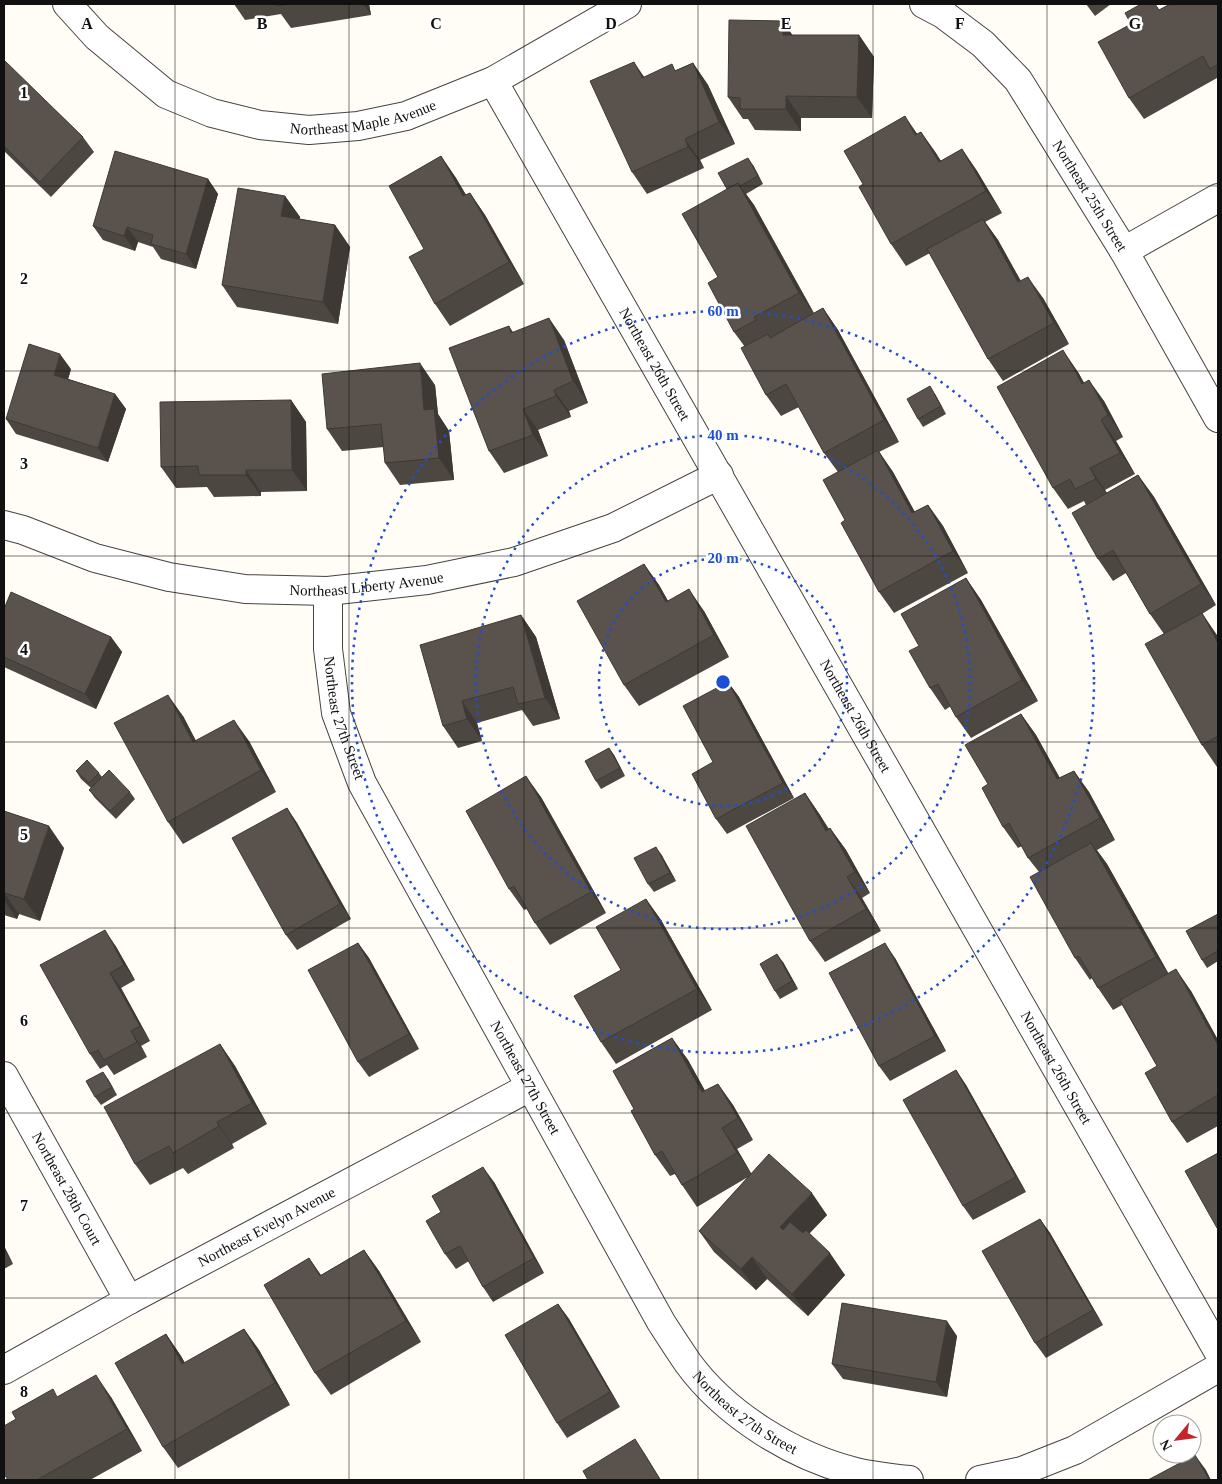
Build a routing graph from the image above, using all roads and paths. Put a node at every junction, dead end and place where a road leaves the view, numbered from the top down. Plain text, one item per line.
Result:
1 (67, 4) edge
2 (627, 4) edge
3 (924, 4) edge
4 (493, 81) junction
5 (1218, 198) edge
6 (1124, 251) junction
7 (1218, 418) edge
8 (720, 475) junction
9 (4, 525) edge
10 (328, 591) junction
11 (4, 1076) edge
12 (530, 1087) junction
13 (129, 1300) junction
14 (1218, 1351) edge
15 (1218, 1368) edge
16 (4, 1370) edge
17 (855, 1476) edge
18 (909, 1480) edge
19 (980, 1480) edge

1 - 4 street, Northeast Maple Avenue
2 - 4 street, Northeast Maple Avenue
3 - 6 street, Northeast 25th Street
4 - 8 street, Northeast 26th Street
5 - 6 street
6 - 7 street, Northeast 25th Street
8 - 10 street, Northeast Liberty Avenue
8 - 14 street, Northeast 26th Street
9 - 10 street, Northeast Liberty Avenue
10 - 12 street, Northeast 27th Street
11 - 13 street, Northeast 28th Court
12 - 13 street, Northeast Evelyn Avenue
12 - 17 street, Northeast 27th Street
13 - 16 street, Northeast Evelyn Avenue
15 - 19 street
17 - 18 street, Northeast 27th Street

